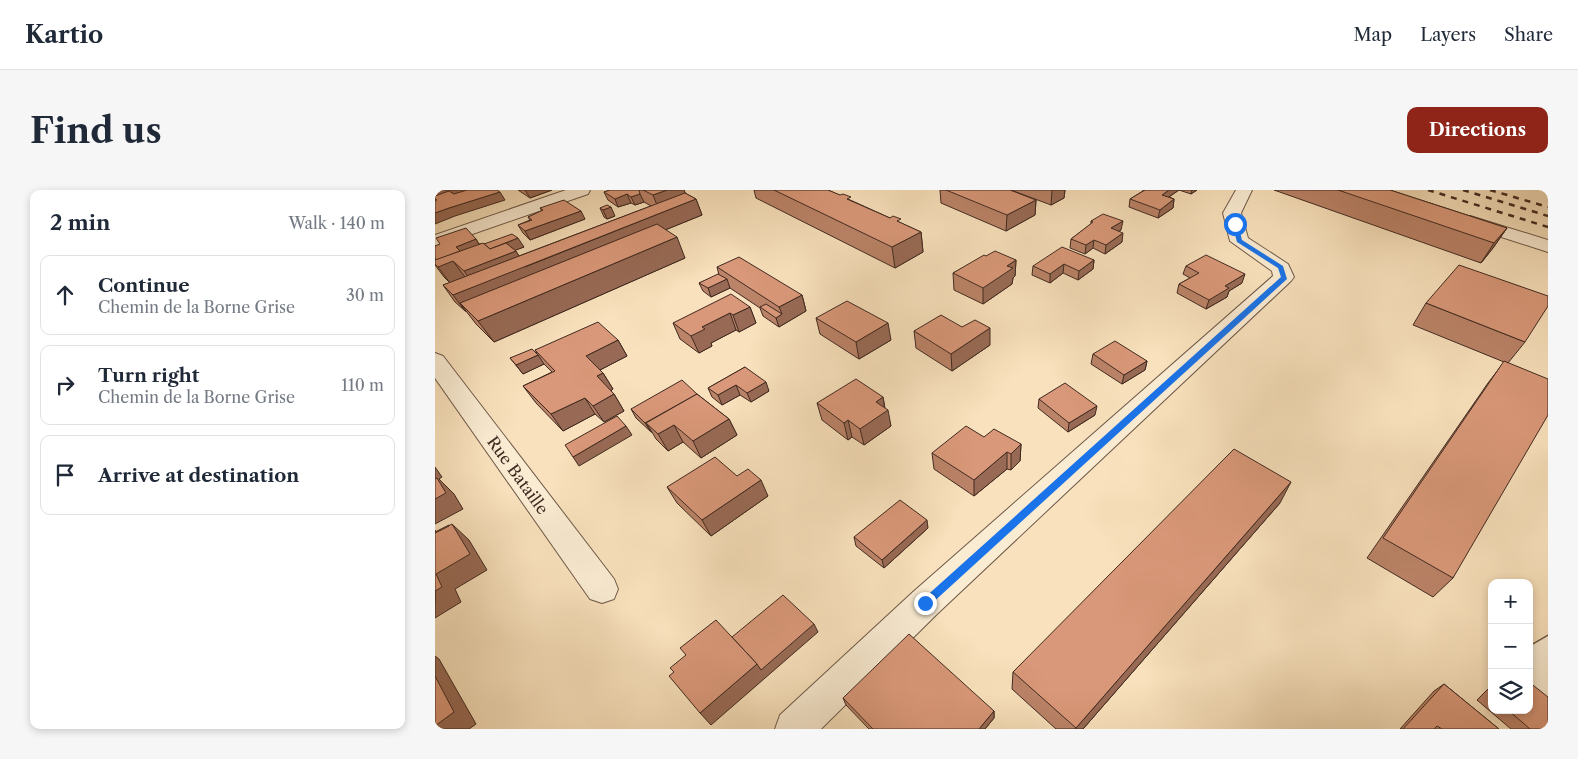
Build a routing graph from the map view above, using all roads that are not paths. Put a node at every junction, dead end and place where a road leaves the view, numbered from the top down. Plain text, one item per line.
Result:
1 (581, 190) edge
2 (1244, 190) edge
3 (1455, 216) edge
4 (435, 241) edge
5 (1548, 246) edge
6 (435, 360) edge
7 (602, 589) dead end
8 (1548, 650) edge
9 (1533, 663) edge
10 (1533, 674) edge
11 (1548, 687) edge
12 (794, 729) edge

1 - 4 street
2 - 12 street
3 - 5 street
6 - 7 street, Rue Bataille
8 - 9 lane
10 - 11 lane

